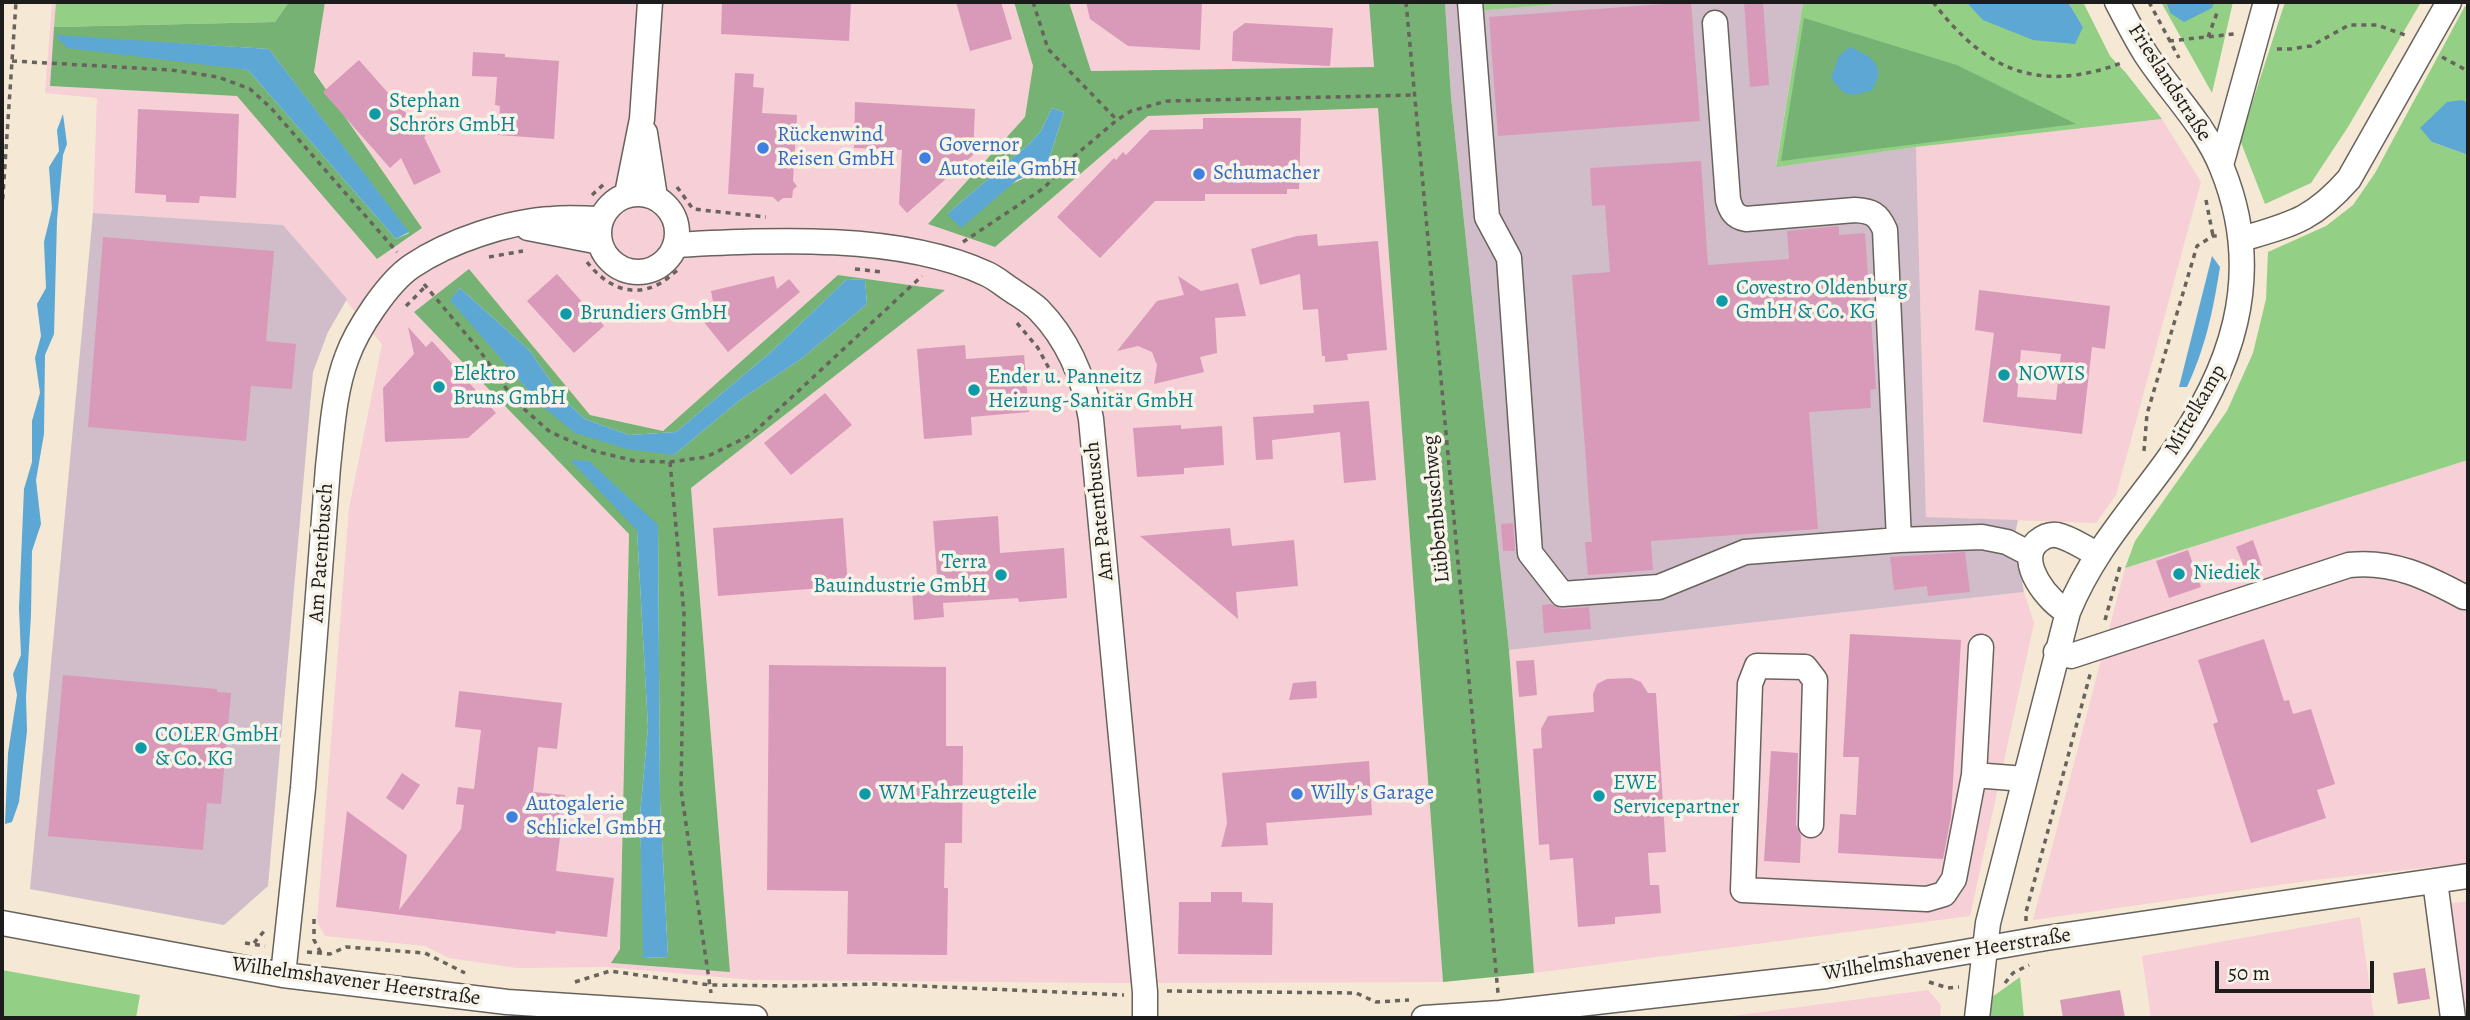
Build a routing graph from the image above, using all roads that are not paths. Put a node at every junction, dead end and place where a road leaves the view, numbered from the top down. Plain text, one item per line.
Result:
1 (650, 2) edge
2 (1470, 2) edge
3 (2117, 2) edge
4 (2266, 2) edge
5 (2449, 2) edge
6 (1715, 23) dead end
7 (642, 119) junction
8 (2221, 165) junction
9 (618, 186) junction
10 (664, 190) junction
11 (592, 230) junction
12 (2242, 239) junction
13 (681, 244) junction
14 (1899, 540) junction
15 (2030, 554) junction
16 (2097, 554) junction
17 (2464, 597) dead end
18 (2068, 612) junction
19 (1981, 648) dead end
20 (2056, 652) junction
21 (1974, 775) junction
22 (2025, 779) junction
23 (1811, 825) dead end
24 (2468, 876) edge
25 (2435, 881) junction
26 (2, 923) edge
27 (1985, 947) junction
28 (283, 975) junction
29 (1420, 1009) edge
30 (755, 1018) edge
31 (1145, 1018) edge
32 (1977, 1018) edge
33 (2453, 1018) edge

1 - 7 street
2 - 14 street
3 - 8 street, Frieslandstraße
4 - 8 street
5 - 12 street
6 - 14 street
7 - 9 street
7 - 10 street
8 - 12 street, Mittelkamp
9 - 10 street
9 - 11 street
10 - 13 street
11 - 13 street
11 - 28 street, Am Patentbusch
12 - 16 street, Mittelkamp
13 - 31 street, Am Patentbusch
14 - 15 street
15 - 16 street
15 - 18 street
16 - 18 street, Mittelkamp
17 - 20 street
18 - 20 street, Mittelkamp
19 - 21 street
20 - 22 street, Mittelkamp
21 - 22 street
21 - 23 street
22 - 27 street, Mittelkamp
24 - 25 street, Wilhelmshavener Heerstraße
25 - 27 street, Wilhelmshavener Heerstraße
25 - 33 street
26 - 28 street, Wilhelmshavener Heerstraße
27 - 29 street, Wilhelmshavener Heerstraße
27 - 32 street, Mittelkamp
28 - 30 street, Wilhelmshavener Heerstraße

